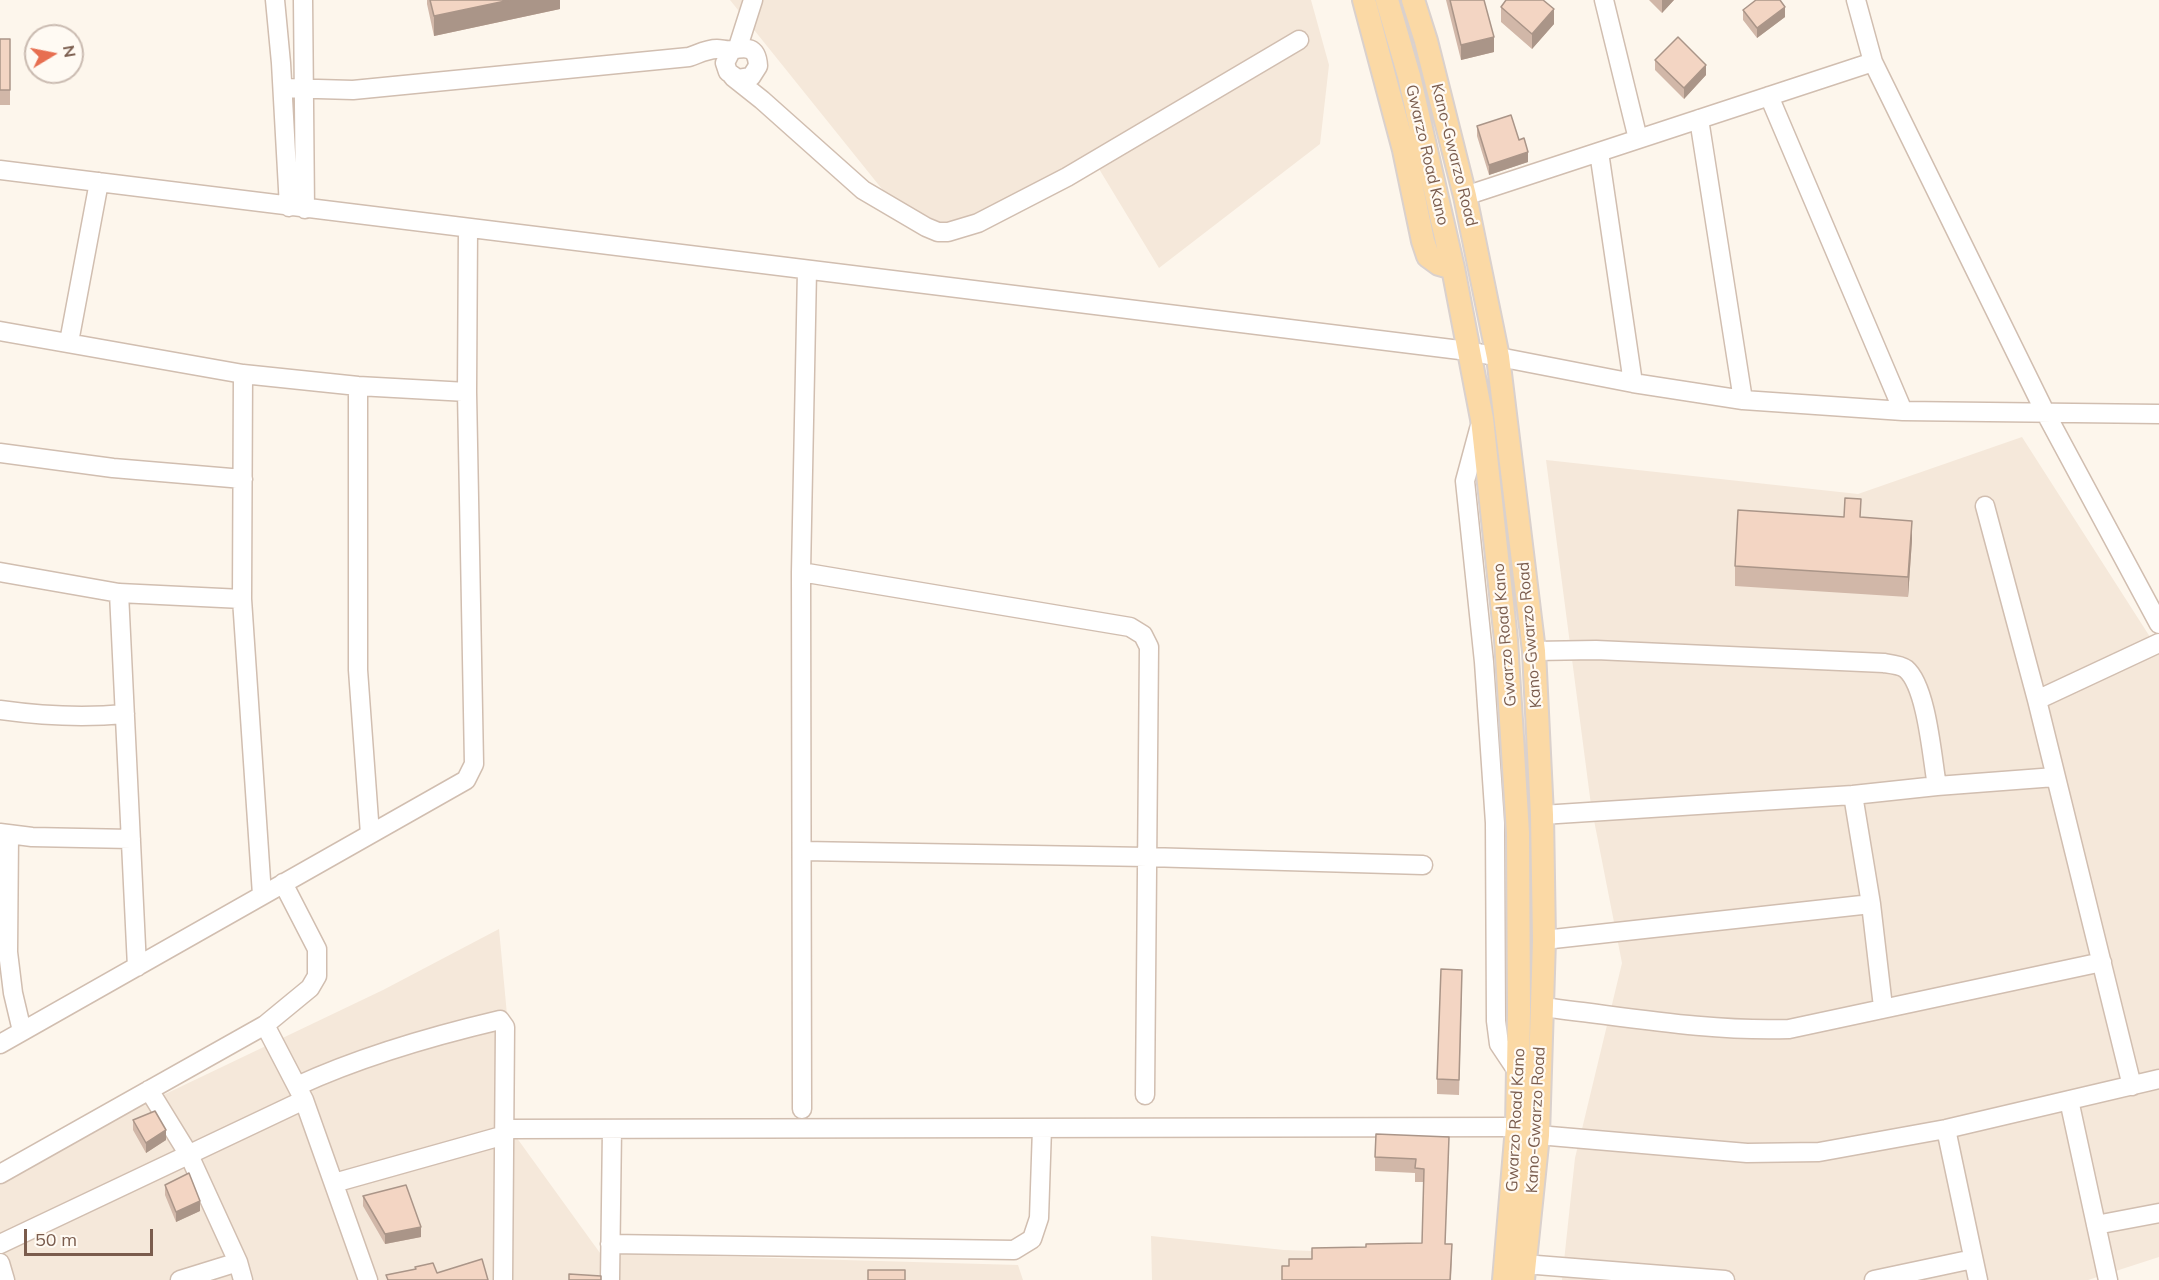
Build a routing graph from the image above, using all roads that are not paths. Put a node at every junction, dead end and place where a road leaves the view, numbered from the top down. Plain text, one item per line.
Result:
1 (275, 0) edge
2 (303, 0) edge
3 (1364, 0) edge
4 (1387, 0) edge
5 (1413, 0) edge
6 (1604, 0) edge
7 (1856, 0) edge
8 (753, 4) edge
9 (1299, 40) dead end
10 (734, 49) junction
11 (689, 57) junction
12 (757, 61) junction
13 (1874, 62) junction
14 (730, 73) junction
15 (283, 88) junction
16 (304, 90) junction
17 (1769, 96) junction
18 (762, 100) junction
19 (1699, 119) junction
20 (1638, 139) junction
21 (1599, 152) junction
22 (0, 170) edge
23 (99, 182) junction
24 (1466, 196) junction
25 (297, 208) junction
26 (468, 228) junction
27 (1453, 268) junction
28 (807, 270) junction
29 (0, 331) edge
30 (69, 342) junction
31 (1468, 351) junction
32 (1498, 357) junction
33 (243, 374) junction
34 (1634, 383) junction
35 (358, 386) junction
36 (467, 392) junction
37 (1743, 400) junction
38 (1903, 411) junction
39 (2045, 412) junction
40 (2159, 414) edge
41 (0, 453) edge
42 (243, 479) junction
43 (1985, 506) dead end
44 (0, 572) edge
45 (801, 572) junction
46 (119, 593) junction
47 (242, 598) junction
48 (2159, 624) edge
49 (2159, 643) edge
50 (1534, 651) junction
51 (2037, 700) junction
52 (0, 710) edge
53 (125, 714) junction
54 (2055, 777) junction
55 (1937, 786) junction
56 (1853, 795) junction
57 (1542, 815) junction
58 (4, 834) edge
59 (370, 834) junction
60 (131, 839) junction
61 (803, 851) junction
62 (1147, 857) junction
63 (1423, 865) dead end
64 (283, 883) junction
65 (262, 895) junction
66 (1871, 904) junction
67 (1544, 940) junction
68 (4, 952) edge
69 (2102, 962) junction
70 (137, 967) junction
71 (1541, 1007) junction
72 (1883, 1007) junction
73 (265, 1025) junction
74 (22, 1031) junction
75 (0, 1044) edge
76 (2159, 1079) edge
77 (2132, 1086) junction
78 (149, 1090) junction
79 (300, 1093) junction
80 (1145, 1095) dead end
81 (2069, 1100) junction
82 (802, 1109) dead end
83 (1517, 1127) junction
84 (1042, 1128) junction
85 (612, 1129) junction
86 (1946, 1129) junction
87 (505, 1132) junction
88 (1538, 1135) junction
89 (189, 1155) junction
90 (0, 1174) edge
91 (334, 1183) junction
92 (2159, 1213) edge
93 (2096, 1225) junction
94 (0, 1244) edge
95 (610, 1244) junction
96 (1973, 1259) junction
97 (0, 1263) edge
98 (240, 1271) edge
99 (1524, 1272) edge
100 (1717, 1279) edge
101 (5, 1280) edge
102 (180, 1280) edge
103 (368, 1280) edge
104 (504, 1280) edge
105 (610, 1280) edge
106 (1504, 1280) edge
107 (1874, 1280) edge
108 (1978, 1280) edge
109 (2108, 1280) edge

1 - 15 street
2 - 16 street
3 - 27 main road
4 - 27 main road, Gwarzo Road Kano
5 - 24 main road, Kano-Gwarzo Road
6 - 20 street
7 - 13 street
8 - 10 street
8 - 12 street
9 - 18 street
10 - 11 street
10 - 12 street
10 - 14 street
11 - 14 street
11 - 16 street
12 - 14 street
12 - 18 street
13 - 17 street
13 - 39 street
14 - 18 street
15 - 16 street
15 - 25 street
16 - 25 street
17 - 19 street
17 - 38 street
19 - 20 street
19 - 37 street
20 - 21 street
21 - 24 street
21 - 34 street
22 - 23 street
23 - 25 street
23 - 30 street
24 - 32 main road, Kano-Gwarzo Road
25 - 26 street
26 - 28 street
26 - 36 street
27 - 31 main road, Gwarzo Road Kano
28 - 31 street
28 - 45 street
29 - 30 street
30 - 33 street
31 - 32 street
31 - 83 main road, Gwarzo Road Kano
32 - 34 street
32 - 50 main road, Kano-Gwarzo Road
33 - 35 street
33 - 42 street
34 - 37 street
35 - 36 street
35 - 59 street
36 - 59 street
37 - 38 street
38 - 39 street
39 - 40 street
39 - 48 street
41 - 42 street
42 - 47 street
43 - 51 street
44 - 46 street
45 - 61 street
45 - 62 street
46 - 47 street
46 - 53 street
47 - 65 street
49 - 51 street
50 - 55 street
50 - 57 main road, Kano-Gwarzo Road
51 - 54 street
52 - 53 street
53 - 60 street
54 - 55 street
54 - 69 street
55 - 56 street
56 - 57 street
56 - 66 street
57 - 67 main road, Kano-Gwarzo Road
58 - 60 street
58 - 68 street
59 - 64 street
60 - 70 street
61 - 62 street
61 - 82 street
62 - 63 street
62 - 80 street
64 - 65 street
64 - 73 street
65 - 70 street
66 - 67 street
66 - 72 street
67 - 71 main road, Kano-Gwarzo Road
68 - 74 street
69 - 72 street
69 - 77 street
70 - 74 street
71 - 72 street
71 - 88 main road, Kano-Gwarzo Road
73 - 78 street
73 - 79 street
74 - 75 street
76 - 77 street
77 - 81 street
78 - 89 street
78 - 90 street
79 - 87 street
79 - 89 street
79 - 91 street
81 - 86 street
81 - 93 street
83 - 84 street
83 - 106 main road, Gwarzo Road Kano
84 - 85 street
84 - 95 street
85 - 87 street
85 - 95 street
86 - 88 street
86 - 96 street
87 - 91 street
87 - 104 street
88 - 99 main road, Kano-Gwarzo Road
89 - 94 street
89 - 98 street
91 - 103 street
92 - 93 street
93 - 109 street
95 - 105 street
96 - 107 street
96 - 108 street
97 - 101 street
98 - 102 street
99 - 100 street

